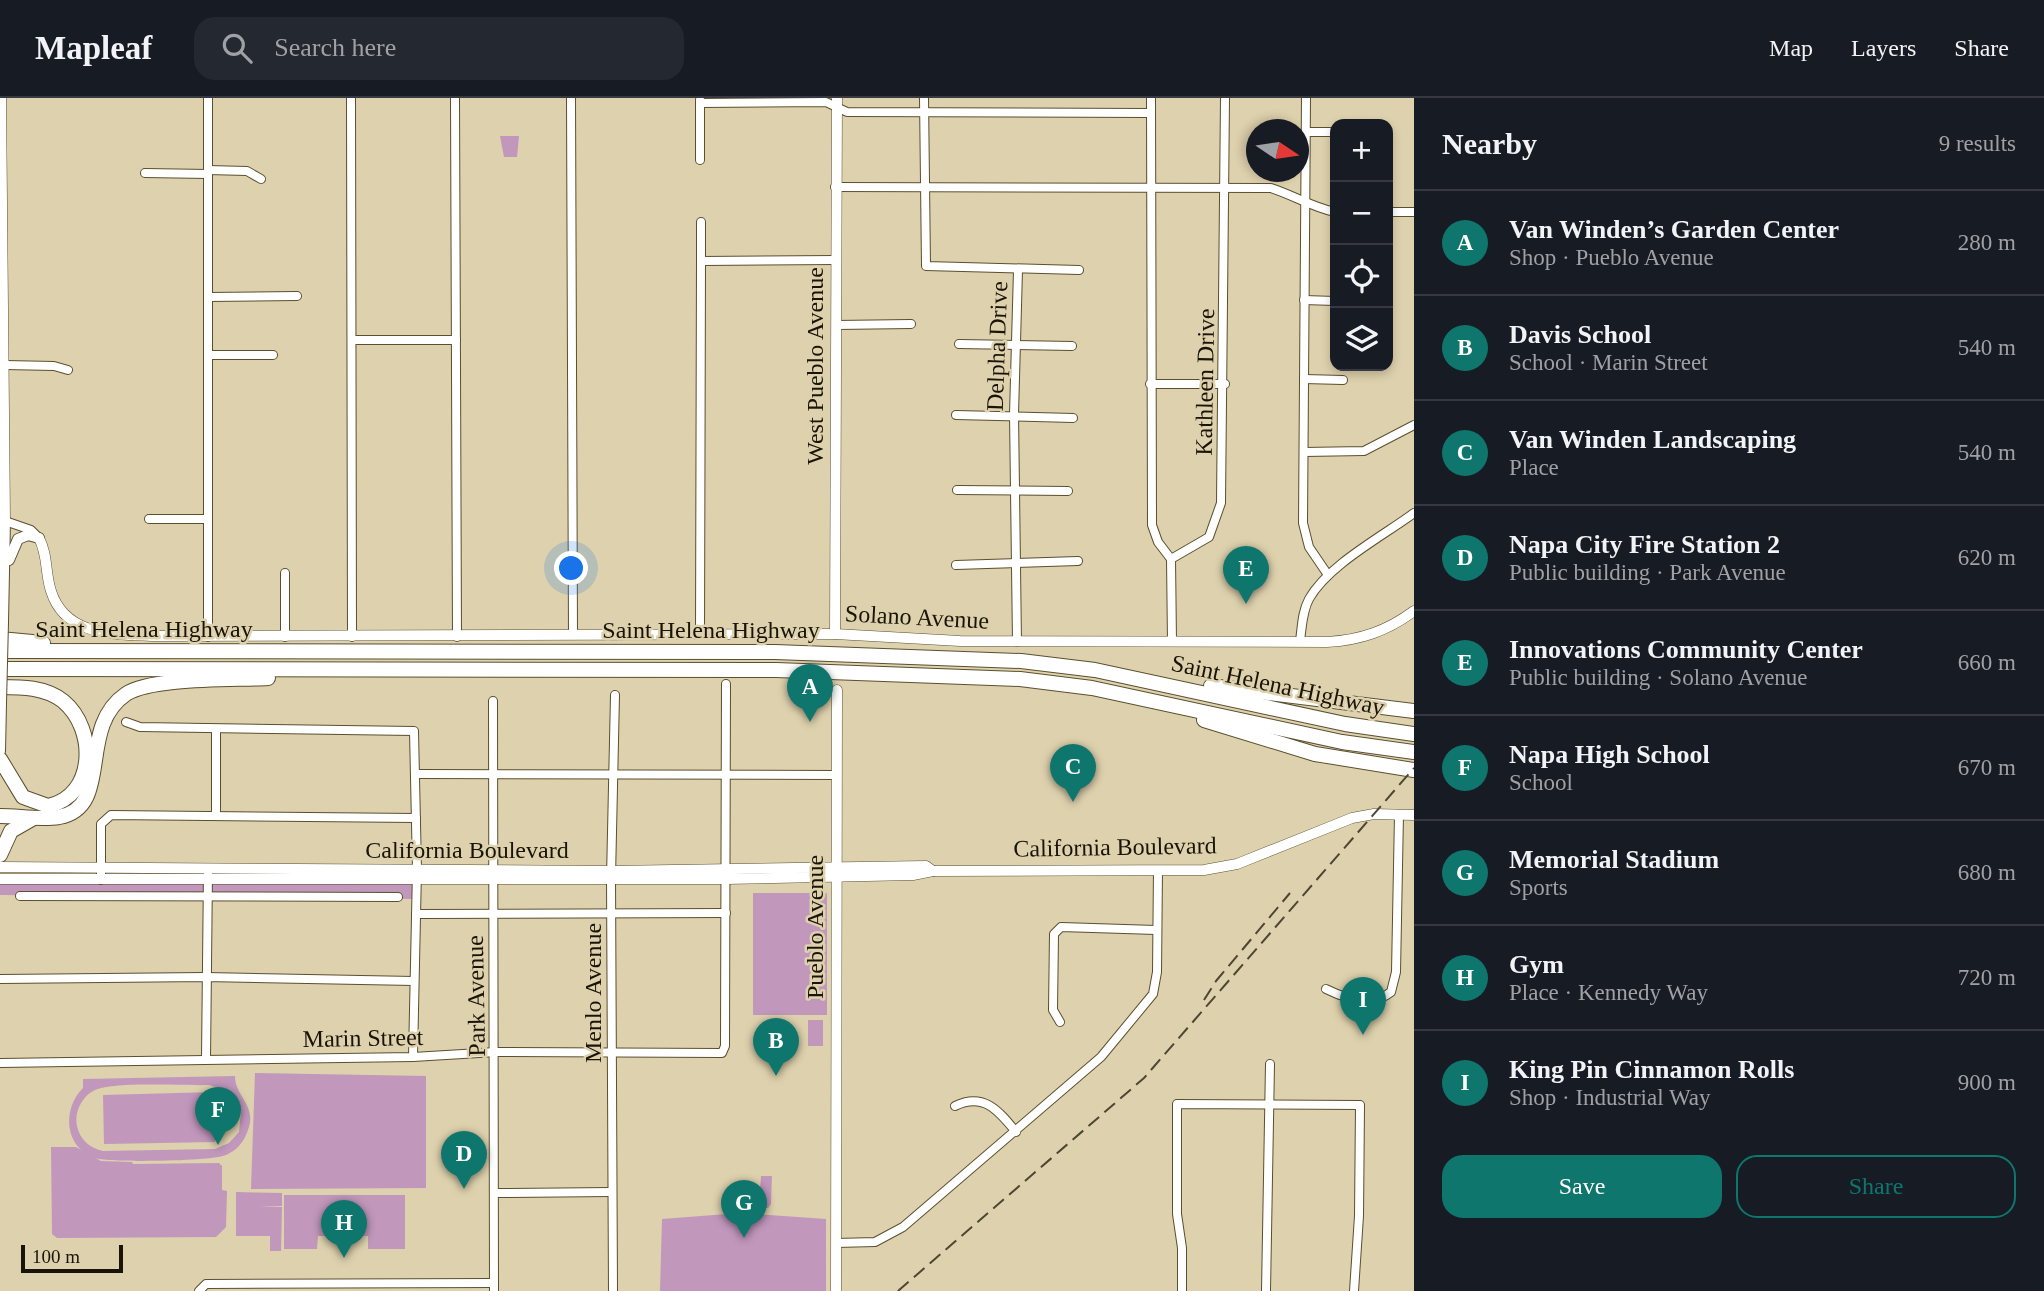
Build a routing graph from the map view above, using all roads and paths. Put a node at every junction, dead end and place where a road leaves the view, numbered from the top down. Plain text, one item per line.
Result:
1 (1, 98) edge
2 (208, 98) edge
3 (351, 98) edge
4 (455, 98) edge
5 (571, 98) edge
6 (924, 98) edge
7 (1151, 98) edge
8 (1225, 98) edge
9 (1306, 98) edge
10 (700, 100) edge
11 (837, 103) edge
12 (924, 112) junction
13 (1151, 113) junction
14 (1, 114) edge
15 (1306, 119) edge
16 (1309, 132) edge
17 (1330, 132) edge
18 (700, 160) dead end
19 (208, 172) junction
20 (145, 173) dead end
21 (261, 179) dead end
22 (1305, 182) edge
23 (835, 187) junction
24 (925, 187) junction
25 (1227, 188) junction
26 (1151, 189) junction
27 (1305, 202) junction
28 (1330, 210) edge
29 (1393, 212) edge
30 (1414, 212) edge
31 (701, 222) dead end
32 (1, 235) edge
33 (836, 260) junction
34 (701, 261) junction
35 (1018, 270) junction
36 (1080, 270) dead end
37 (297, 296) dead end
38 (208, 297) junction
39 (1304, 300) junction
40 (1330, 301) edge
41 (911, 324) dead end
42 (836, 325) junction
43 (353, 340) junction
44 (456, 340) junction
45 (959, 344) dead end
46 (1017, 344) junction
47 (1072, 346) dead end
48 (208, 355) junction
49 (274, 355) dead end
50 (5, 365) junction
51 (68, 370) dead end
52 (1304, 379) junction
53 (1343, 380) dead end
54 (3, 381) edge
55 (1150, 384) junction
56 (1225, 384) junction
57 (1014, 414) junction
58 (956, 415) dead end
59 (1073, 418) dead end
60 (1414, 425) edge
61 (1304, 452) junction
62 (3, 458) edge
63 (957, 490) dead end
64 (1014, 491) junction
65 (1068, 491) dead end
66 (1414, 513) edge
67 (149, 519) dead end
68 (208, 519) junction
69 (3, 520) edge
70 (39, 538) junction
71 (0, 545) edge
72 (1171, 559) junction
73 (1078, 561) dead end
74 (1017, 564) junction
75 (4, 565) junction
76 (956, 565) dead end
77 (285, 573) dead end
78 (1328, 575) junction
79 (3, 601) junction
80 (1414, 611) edge
81 (835, 634) junction
82 (573, 635) junction
83 (700, 635) junction
84 (208, 637) junction
85 (285, 637) junction
86 (352, 637) junction
87 (457, 637) junction
88 (0, 639) edge
89 (1300, 641) junction
90 (1017, 642) junction
91 (1172, 642) junction
92 (0, 651) edge
93 (184, 652) junction
94 (0, 669) edge
95 (374, 669) junction
96 (1095, 670) junction
97 (726, 684) dead end
98 (0, 687) edge
99 (836, 690) dead end
100 (615, 695) dead end
101 (1129, 695) junction
102 (493, 701) dead end
103 (1, 703) edge
104 (1414, 711) edge
105 (126, 722) dead end
106 (216, 729) junction
107 (1414, 734) edge
108 (0, 751) edge
109 (1414, 752) edge
110 (0, 759) edge
111 (1414, 770) edge
112 (417, 774) junction
113 (495, 775) junction
114 (836, 775) junction
115 (614, 776) junction
116 (726, 776) junction
117 (216, 814) junction
118 (1399, 814) junction
119 (1414, 815) edge
120 (0, 816) edge
121 (37, 817) junction
122 (416, 818) junction
123 (0, 855) edge
124 (101, 866) junction
125 (0, 867) edge
126 (1158, 870) junction
127 (837, 872) junction
128 (416, 874) junction
129 (208, 875) junction
130 (495, 875) junction
131 (611, 875) junction
132 (726, 875) junction
133 (0, 879) edge
134 (101, 880) junction
135 (20, 896) dead end
136 (207, 897) junction
137 (398, 897) dead end
138 (416, 914) junction
139 (612, 914) junction
140 (726, 914) junction
141 (494, 915) junction
142 (1156, 930) junction
143 (206, 977) junction
144 (0, 979) edge
145 (414, 981) junction
146 (1326, 989) dead end
147 (1060, 1022) dead end
148 (496, 1052) junction
149 (613, 1054) junction
150 (413, 1058) junction
151 (206, 1059) junction
152 (0, 1063) edge
153 (1270, 1063) dead end
154 (955, 1106) dead end
155 (1270, 1106) junction
156 (1016, 1132) junction
157 (612, 1192) junction
158 (496, 1193) junction
159 (836, 1243) junction
160 (494, 1287) edge
161 (199, 1291) edge
162 (613, 1291) edge
163 (836, 1291) edge
164 (1182, 1291) edge
165 (1266, 1291) edge
166 (1354, 1291) edge

1 - 14 street
2 - 19 street
3 - 43 street
4 - 44 street
5 - 82 street
6 - 12 street, Delpha Drive
7 - 13 street
8 - 25 street, Kathleen Drive
9 - 15 street
10 - 11 street
10 - 18 street
11 - 12 street
11 - 23 street, West Pueblo Avenue
12 - 13 street
12 - 24 street, Delpha Drive
13 - 26 street
14 - 32 street
16 - 17 street
19 - 20 street
19 - 21 street
19 - 38 street
22 - 27 street
23 - 24 street
23 - 33 street, West Pueblo Avenue
24 - 26 street
24 - 35 street, Delpha Drive
25 - 26 street
25 - 27 street
25 - 56 street, Kathleen Drive
26 - 55 street
27 - 28 street
27 - 39 street
29 - 30 street
31 - 34 street
32 - 50 street
33 - 34 street
33 - 42 street, West Pueblo Avenue
34 - 83 street
35 - 36 street
35 - 46 street, Delpha Drive
37 - 38 street
38 - 48 street
39 - 40 street
39 - 52 street
41 - 42 street
42 - 81 street, West Pueblo Avenue
43 - 44 street
43 - 86 street
44 - 87 street
45 - 46 street
46 - 47 street
46 - 57 street, Delpha Drive
48 - 49 street
48 - 68 street
50 - 51 street
50 - 54 street
52 - 53 street
52 - 61 street
54 - 62 street
55 - 56 street
55 - 72 street
56 - 72 street, Kathleen Drive
57 - 58 street
57 - 59 street
57 - 64 street, Delpha Drive
60 - 61 street
61 - 78 street
62 - 69 street
63 - 64 street
64 - 65 street
64 - 74 street, Delpha Drive
66 - 78 street
67 - 68 street
68 - 84 street
69 - 70 street
69 - 75 main road
70 - 79 main road
70 - 84 street, Solano Avenue
71 - 75 main road
72 - 91 street
73 - 74 street
74 - 76 street
74 - 90 street, Delpha Drive
75 - 79 main road
77 - 85 street
78 - 89 street
79 - 103 main road, bridge
80 - 89 street, Solano Avenue
81 - 83 street, Solano Avenue
81 - 90 street, Solano Avenue
82 - 83 street, Solano Avenue
82 - 87 street, Solano Avenue
84 - 85 street, Solano Avenue
85 - 86 street, Solano Avenue
86 - 87 street, Solano Avenue
88 - 93 highway
89 - 91 street, Solano Avenue
90 - 91 street, Solano Avenue
92 - 93 highway, Saint Helena Highway
93 - 96 highway, Saint Helena Highway
94 - 95 highway, Saint Helena Highway
95 - 101 highway, Saint Helena Highway
95 - 121 highway
96 - 104 highway
96 - 107 highway, Saint Helena Highway
97 - 116 street
98 - 110 highway
99 - 114 street, Pueblo Avenue
100 - 115 street, Menlo Avenue
101 - 109 highway, Saint Helena Highway
101 - 111 highway
102 - 113 street, Park Avenue
103 - 108 main road
105 - 106 street
106 - 112 street
106 - 117 street
112 - 113 street
112 - 122 street
113 - 115 street
113 - 130 street, Park Avenue
114 - 116 street
114 - 127 street, Pueblo Avenue
115 - 116 street
115 - 131 street, Menlo Avenue
116 - 132 street
117 - 122 street
117 - 124 street
118 - 119 street, California Boulevard
118 - 126 street, California Boulevard
118 - 146 street
120 - 121 highway
121 - 123 highway
122 - 128 street
124 - 125 street, California Boulevard
124 - 129 street, California Boulevard
124 - 134 street
126 - 127 street, California Boulevard
126 - 142 street
127 - 132 street, California Boulevard
127 - 159 street, Pueblo Avenue
128 - 129 street, California Boulevard
128 - 130 street, California Boulevard
128 - 138 street
129 - 134 street, California Boulevard
129 - 136 street
130 - 131 street, California Boulevard
130 - 141 street, Park Avenue
131 - 132 street, California Boulevard
131 - 139 street, Menlo Avenue
132 - 140 street
133 - 134 street, California Boulevard
135 - 136 street
136 - 137 street
136 - 143 street
138 - 141 street
138 - 145 street
139 - 140 street
139 - 141 street
139 - 149 street, Menlo Avenue
140 - 149 street, Marin Street
141 - 148 street, Park Avenue
142 - 147 street
142 - 156 street
143 - 144 street
143 - 145 street
143 - 151 street
145 - 150 street
148 - 149 street, Marin Street
148 - 150 street, Marin Street
148 - 158 street, Park Avenue
149 - 157 street, Menlo Avenue
150 - 151 street, Marin Street
151 - 152 street, Marin Street
153 - 155 street
154 - 156 street
155 - 164 street
155 - 165 street
155 - 166 street
156 - 159 street
157 - 158 street
157 - 162 street, Menlo Avenue
158 - 160 street, Park Avenue
159 - 163 street, Pueblo Avenue
160 - 161 street

